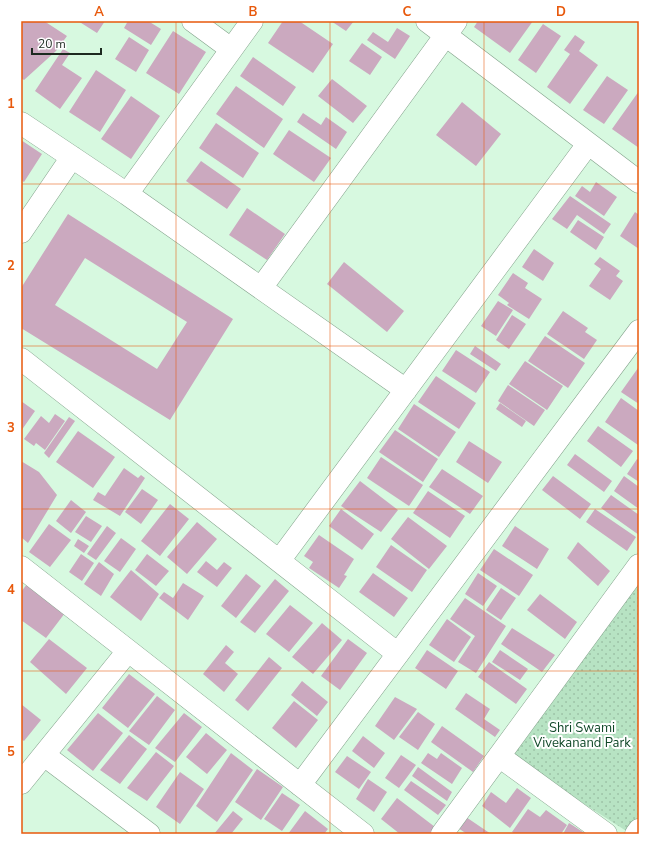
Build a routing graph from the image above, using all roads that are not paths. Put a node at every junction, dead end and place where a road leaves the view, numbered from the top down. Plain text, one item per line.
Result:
1 (193, 21) edge
2 (252, 21) edge
3 (427, 21) edge
4 (451, 28) edge
5 (231, 49) junction
6 (21, 123) edge
7 (588, 144) junction
8 (72, 157) junction
9 (639, 182) edge
10 (126, 194) junction
11 (21, 232) edge
12 (261, 288) junction
13 (639, 331) edge
14 (21, 359) edge
15 (406, 390) junction
16 (279, 561) junction
17 (639, 565) edge
18 (22, 570) edge
19 (128, 651) junction
20 (398, 654) junction
21 (44, 755) junction
22 (499, 756) junction
23 (21, 783) edge
24 (300, 785) junction
25 (639, 830) edge
26 (149, 834) edge
27 (363, 834) edge
28 (442, 834) edge
29 (606, 834) edge
30 (636, 834) edge

1 - 5 street
2 - 5 street
3 - 4 street
4 - 7 street
4 - 12 street
5 - 10 street
6 - 8 street
7 - 9 street
7 - 15 street
8 - 10 street
8 - 11 street
10 - 12 street
12 - 15 street
13 - 20 street
14 - 16 street
15 - 16 street
16 - 20 street
17 - 22 street
18 - 19 street
19 - 21 street
19 - 24 street
20 - 24 street
21 - 23 street
21 - 26 street
22 - 28 street
22 - 29 street
24 - 27 street
25 - 30 street

